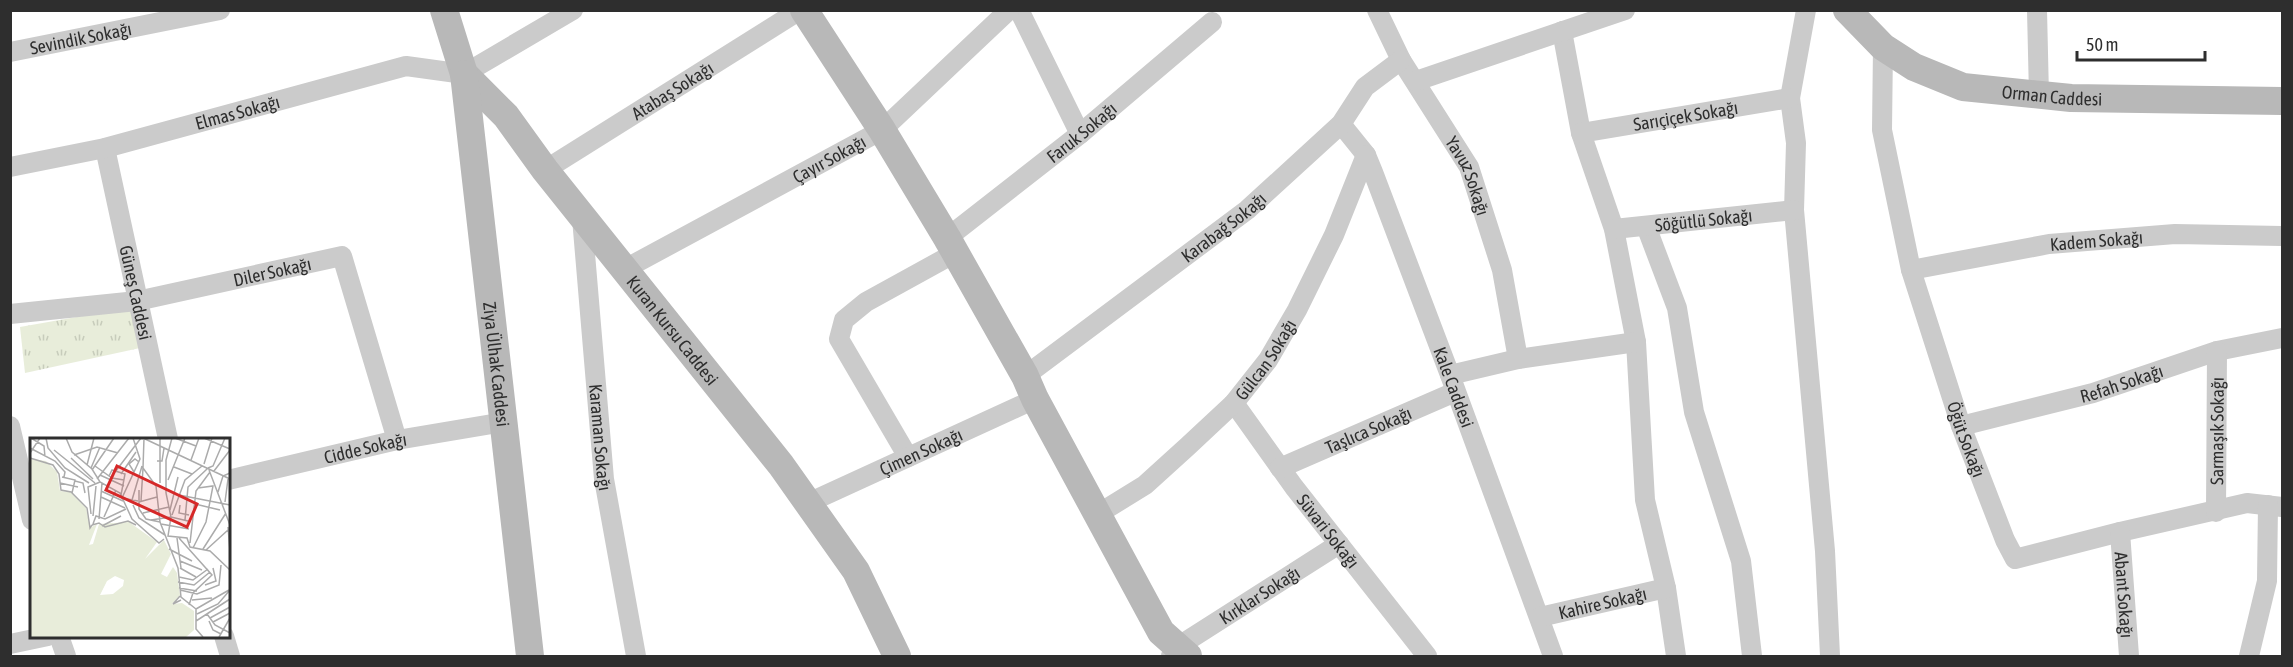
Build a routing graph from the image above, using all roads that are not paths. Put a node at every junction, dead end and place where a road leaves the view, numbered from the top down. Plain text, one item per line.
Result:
1 (220, 10) edge
2 (444, 10) edge
3 (573, 10) edge
4 (1009, 10) edge
5 (1019, 10) edge
6 (1625, 10) edge
7 (1806, 10) edge
8 (1847, 10) edge
9 (2037, 10) edge
10 (806, 12) edge
11 (1381, 12) edge
12 (1212, 22) dead end
13 (1562, 31) junction
14 (1883, 47) junction
15 (10, 52) edge
16 (1401, 60) junction
17 (464, 74) junction
18 (1416, 81) junction
19 (2039, 96) junction
20 (1790, 98) junction
21 (2283, 101) edge
22 (1341, 124) junction
23 (882, 130) junction
24 (1581, 133) junction
25 (1080, 134) junction
26 (105, 148) junction
27 (1366, 154) junction
28 (10, 167) edge
29 (545, 170) junction
30 (1794, 210) junction
31 (582, 218) junction
32 (1646, 226) junction
33 (1614, 229) junction
34 (2283, 236) edge
35 (951, 245) junction
36 (623, 270) junction
37 (1911, 270) junction
38 (137, 301) junction
39 (10, 314) edge
40 (2282, 338) edge
41 (1636, 342) junction
42 (2217, 351) junction
43 (1518, 359) junction
44 (1453, 383) junction
45 (1030, 388) junction
46 (1234, 403) junction
47 (504, 422) junction
48 (10, 426) edge
49 (1961, 426) junction
50 (168, 438) edge
51 (397, 440) junction
52 (908, 457) junction
53 (1280, 468) junction
54 (230, 480) edge
55 (16, 484) edge
56 (808, 503) junction
57 (2275, 506) edge
58 (2216, 512) junction
59 (1098, 514) junction
60 (30, 515) edge
61 (2120, 532) junction
62 (1339, 544) junction
63 (2275, 584) edge
64 (1666, 588) junction
65 (1540, 617) junction
66 (43, 637) edge
67 (59, 637) edge
68 (224, 637) edge
69 (10, 644) edge
70 (1179, 653) edge
71 (66, 657) edge
72 (230, 657) edge
73 (530, 657) edge
74 (636, 657) edge
75 (897, 657) edge
76 (1427, 657) edge
77 (1553, 657) edge
78 (1676, 657) edge
79 (1752, 657) edge
80 (1830, 657) edge
81 (2129, 657) edge
82 (2249, 657) edge

1 - 15 street, Sevindik Sokağı
2 - 17 street, Kuran Kursu Caddesi
3 - 17 street
4 - 23 street, Çayır Sokağı
5 - 25 street
6 - 13 street
7 - 20 street
8 - 14 street, Orman Caddesi
9 - 19 street
10 - 23 street
10 - 29 street, Atabaş Sokağı
11 - 16 street, Yavuz Sokağı
12 - 25 street, Faruk Sokağı
13 - 18 street
13 - 24 street
14 - 19 street, Orman Caddesi
14 - 37 street, Öğüt Sokağı
16 - 18 street, Yavuz Sokağı
16 - 22 street, Karabağ Sokağı
17 - 26 street, Elmas Sokağı
17 - 29 street, Kuran Kursu Caddesi
17 - 47 street, Ziya Ülhak Caddesi
18 - 43 street, Yavuz Sokağı
19 - 21 street, Orman Caddesi
20 - 24 street, Sarıçiçek Sokağı
20 - 30 street
22 - 27 street, Kale Caddesi
22 - 45 street, Karabağ Sokağı
23 - 35 street
23 - 36 street, Çayır Sokağı
24 - 33 street
25 - 35 street, Faruk Sokağı
26 - 28 street, Elmas Sokağı
26 - 38 street, Güneş Caddesi
27 - 44 street, Kale Caddesi
27 - 46 street, Gülcan Sokağı
29 - 31 street, Kuran Kursu Caddesi
30 - 32 street, Söğütlü Sokağı
30 - 80 street
31 - 36 street, Kuran Kursu Caddesi
31 - 74 street, Karaman Sokağı
32 - 33 street, Söğütlü Sokağı
32 - 79 street
33 - 41 street
34 - 37 street, Kadem Sokağı
35 - 45 street
35 - 52 street, Faruk Sokağı
36 - 56 street, Kuran Kursu Caddesi
37 - 49 street, Öğüt Sokağı
38 - 39 street, Diler Sokağı
38 - 50 street, Güneş Caddesi
38 - 51 street, Diler Sokağı
40 - 42 street, Refah Sokağı
41 - 43 street, Taşlıca Sokağı
41 - 64 street
42 - 49 street, Refah Sokağı
42 - 58 street, Sarmaşık Sokağı
43 - 44 street, Taşlıca Sokağı
44 - 53 street, Taşlıca Sokağı
44 - 65 street, Kale Caddesi
45 - 52 street, Çimen Sokağı
45 - 59 street
46 - 53 street, Süvari Sokağı
46 - 59 street, Gülcan Sokağı
47 - 51 street, Cidde Sokağı
47 - 73 street, Ziya Ülhak Caddesi
48 - 55 street
49 - 61 street, Öğüt Sokağı
51 - 54 street, Cidde Sokağı
52 - 56 street, Çimen Sokağı
53 - 62 street, Süvari Sokağı
55 - 60 street
56 - 75 street, Kuran Kursu Caddesi
57 - 58 street, Öğüt Sokağı
57 - 63 street
58 - 61 street, Öğüt Sokağı
59 - 70 street
61 - 81 street, Abant Sokağı
62 - 70 street, Kırklar Sokağı
62 - 76 street, Süvari Sokağı
63 - 82 street
64 - 65 street, Kahire Sokağı
64 - 78 street
65 - 77 street, Kale Caddesi
66 - 69 street
67 - 71 street
68 - 72 street

